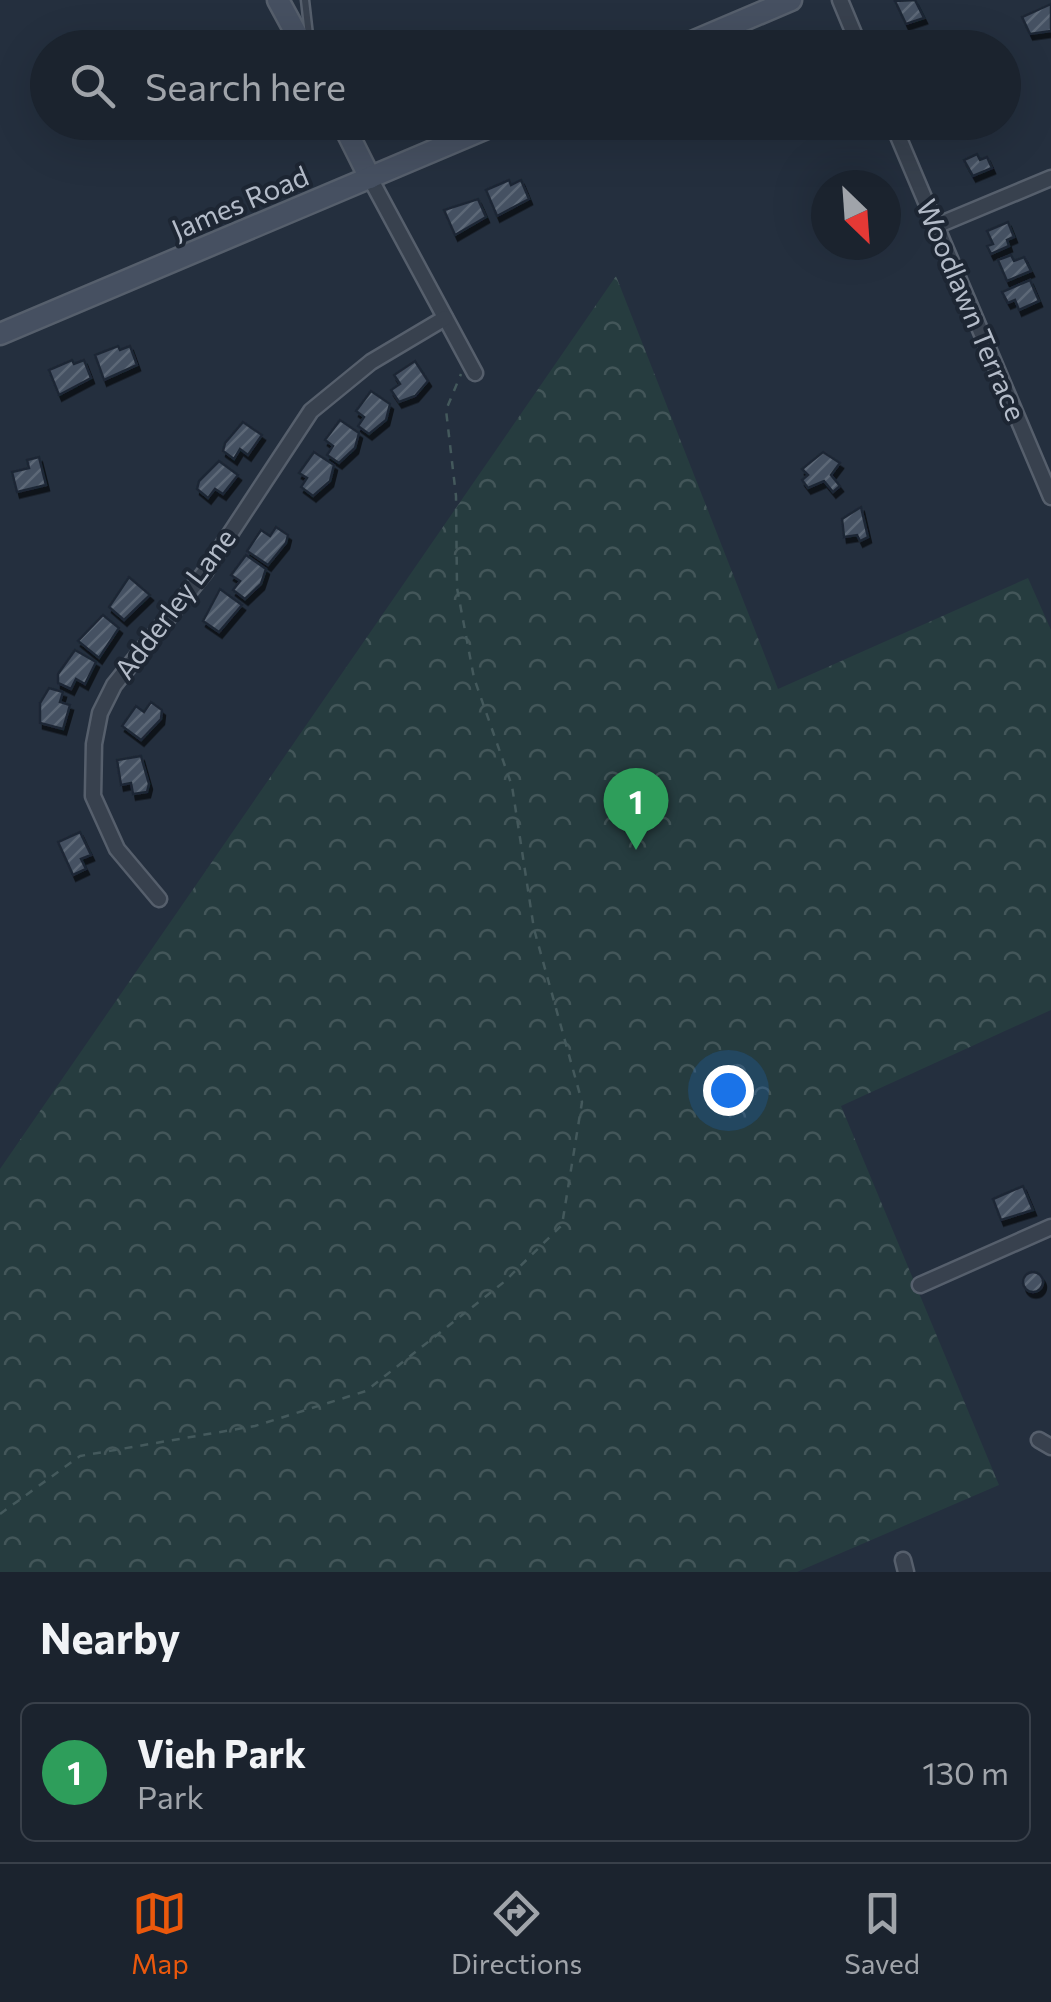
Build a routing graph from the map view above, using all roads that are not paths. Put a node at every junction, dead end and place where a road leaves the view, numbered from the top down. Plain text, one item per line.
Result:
1 (278, 0) edge
2 (306, 0) edge
3 (791, 0) edge
4 (840, 0) edge
5 (764, 5) edge
6 (296, 30) edge
7 (307, 30) edge
8 (714, 30) edge
9 (852, 30) edge
10 (351, 140) edge
11 (459, 140) edge
12 (900, 140) edge
13 (370, 178) junction
14 (1051, 178) edge
15 (936, 226) junction
16 (444, 318) junction
17 (0, 334) edge
18 (476, 373) dead end
19 (1051, 497) edge
20 (160, 899) dead end
21 (1051, 1227) edge
22 (920, 1284) dead end

1 - 6 main road
2 - 7 lane
3 - 5 main road
4 - 9 street
5 - 8 main road
10 - 13 main road
11 - 13 main road, James Road
12 - 15 street, Woodlawn Terrace
13 - 16 street
13 - 17 main road, James Road
14 - 15 street
15 - 19 street, Woodlawn Terrace
16 - 18 street
16 - 20 street, Adderley Lane
21 - 22 street

